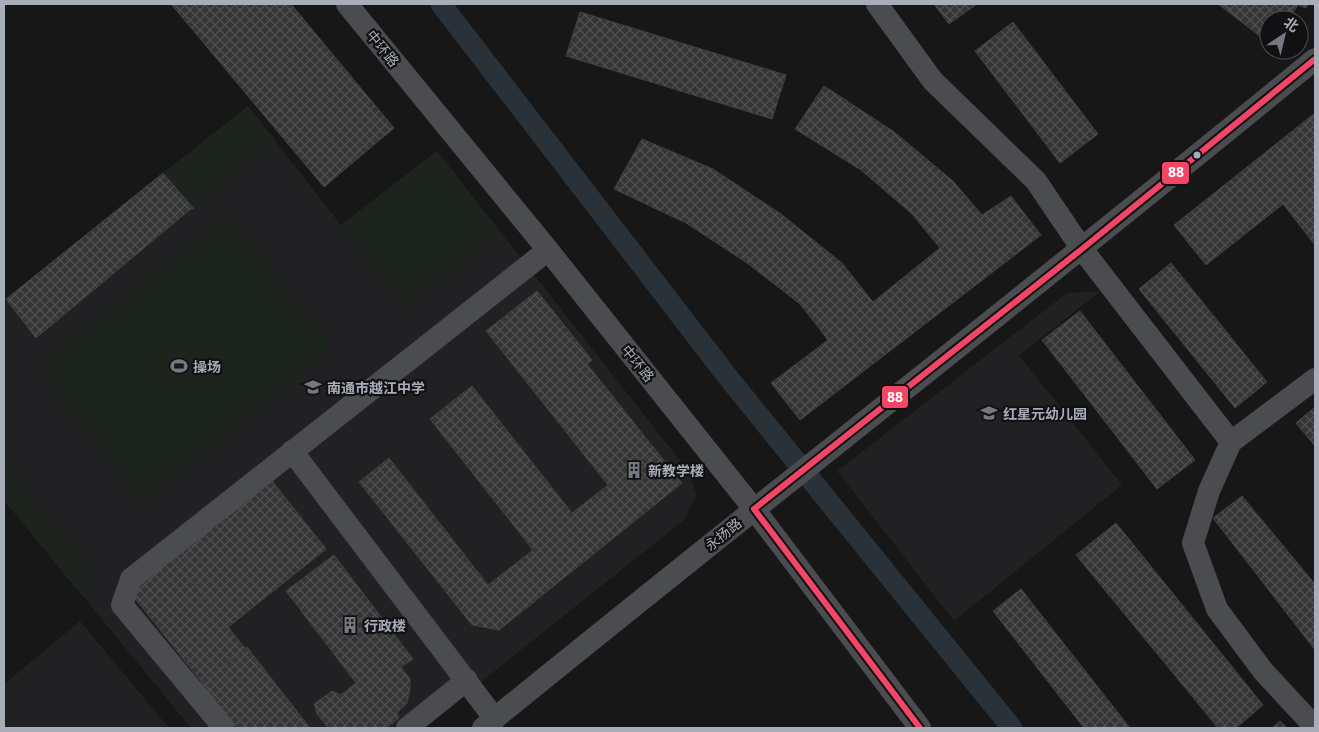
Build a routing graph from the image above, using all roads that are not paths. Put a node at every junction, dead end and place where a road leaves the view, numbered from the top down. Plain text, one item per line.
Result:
1 (347, 4) edge
2 (877, 4) edge
3 (1315, 58) edge
4 (1082, 249) junction
5 (548, 250) junction
6 (1315, 379) edge
7 (1231, 442) junction
8 (292, 451) junction
9 (761, 504) junction
10 (467, 680) junction
11 (489, 723) edge
12 (1315, 727) edge
13 (224, 728) edge
14 (407, 728) edge
15 (920, 728) edge

1 - 5 street, 中环路
2 - 4 street
3 - 4 street, 永扬路
4 - 7 street
4 - 9 street, 永扬路
5 - 8 street
5 - 9 street, 中环路
6 - 7 street
7 - 12 street
8 - 10 street
8 - 13 street
9 - 11 street, 永扬路
9 - 15 street, 中环路
10 - 11 street
10 - 14 street

